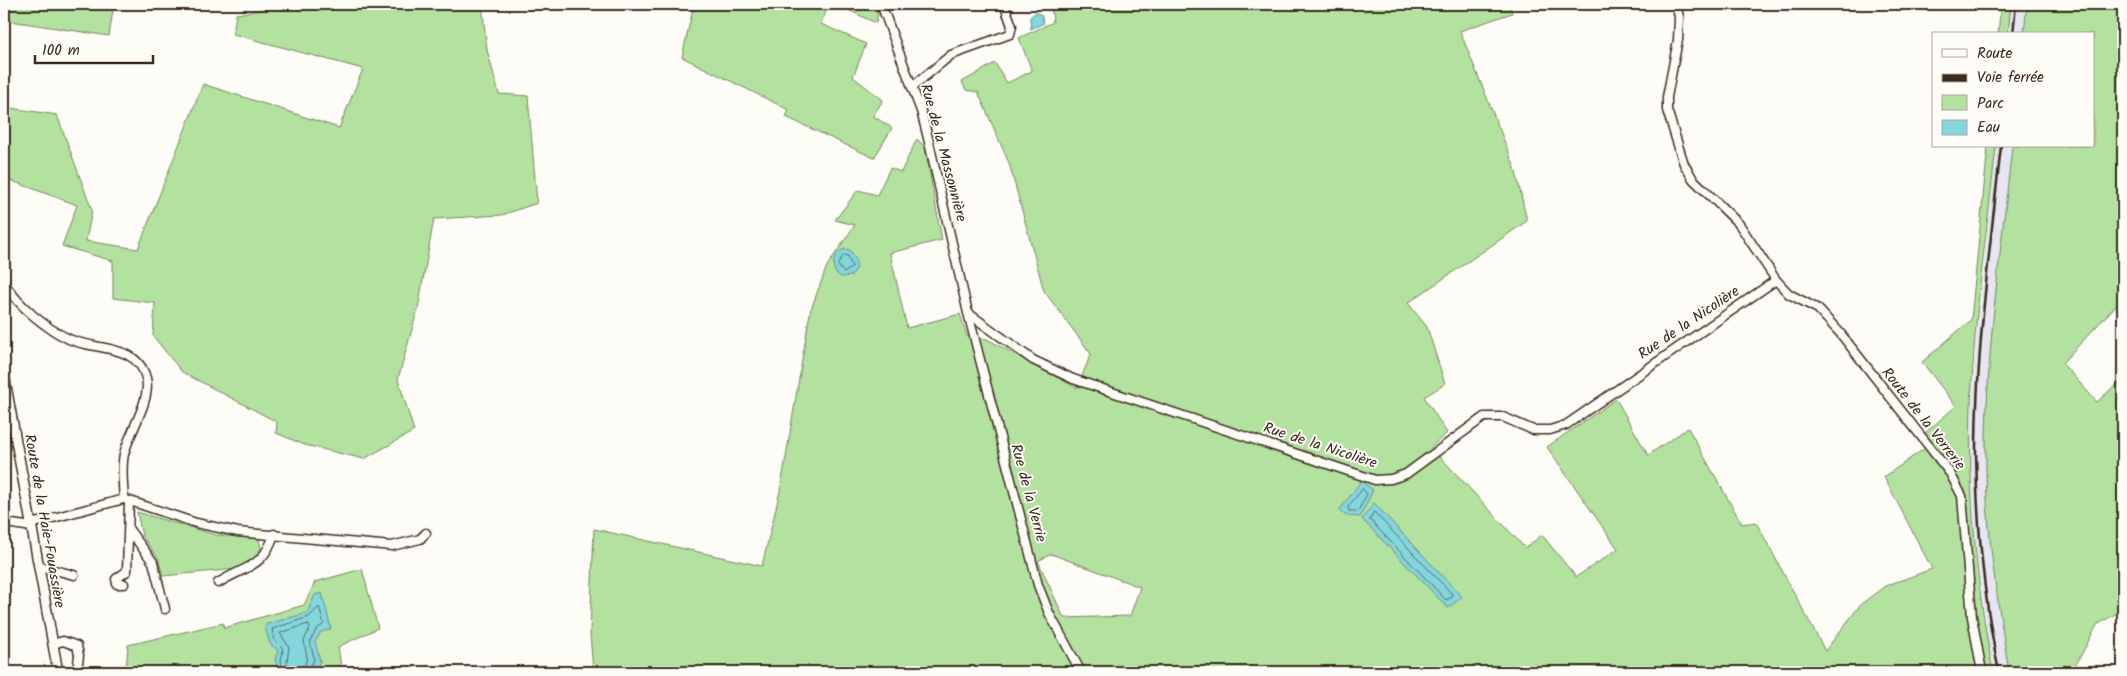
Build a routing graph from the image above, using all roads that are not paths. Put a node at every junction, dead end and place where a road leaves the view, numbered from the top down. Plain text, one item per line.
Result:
1 (881, 4) edge
2 (1004, 4) edge
3 (1676, 4) edge
4 (912, 86) junction
5 (1776, 280) junction
6 (4, 283) edge
7 (968, 313) junction
8 (4, 376) edge
9 (126, 500) junction
10 (6, 523) dead end
11 (31, 525) junction
12 (130, 531) junction
13 (426, 533) dead end
14 (274, 534) junction
15 (39, 566) junction
16 (74, 575) dead end
17 (218, 583) dead end
18 (124, 584) dead end
19 (165, 608) dead end
20 (53, 644) junction
21 (58, 672) edge
22 (77, 672) edge
23 (1081, 672) edge
24 (1982, 672) edge

1 - 4 street, Rue de la Massonnière
2 - 4 street
3 - 5 street, Route de la Verrerie
4 - 7 street, Rue de la Massonnière
5 - 7 street, Rue de la Nicolière
5 - 24 street, Route de la Verrerie
6 - 9 street
7 - 23 street, Rue de la Verrie
8 - 11 street, Route de la Haie-Fouassière
9 - 11 street
9 - 12 street
9 - 14 street
10 - 11 street
11 - 15 street, Route de la Haie-Fouassière
12 - 18 street
12 - 19 street
13 - 14 street
14 - 17 street
15 - 16 street
15 - 20 street, Route de la Haie-Fouassière
20 - 21 street, Route de la Haie-Fouassière
20 - 22 street

